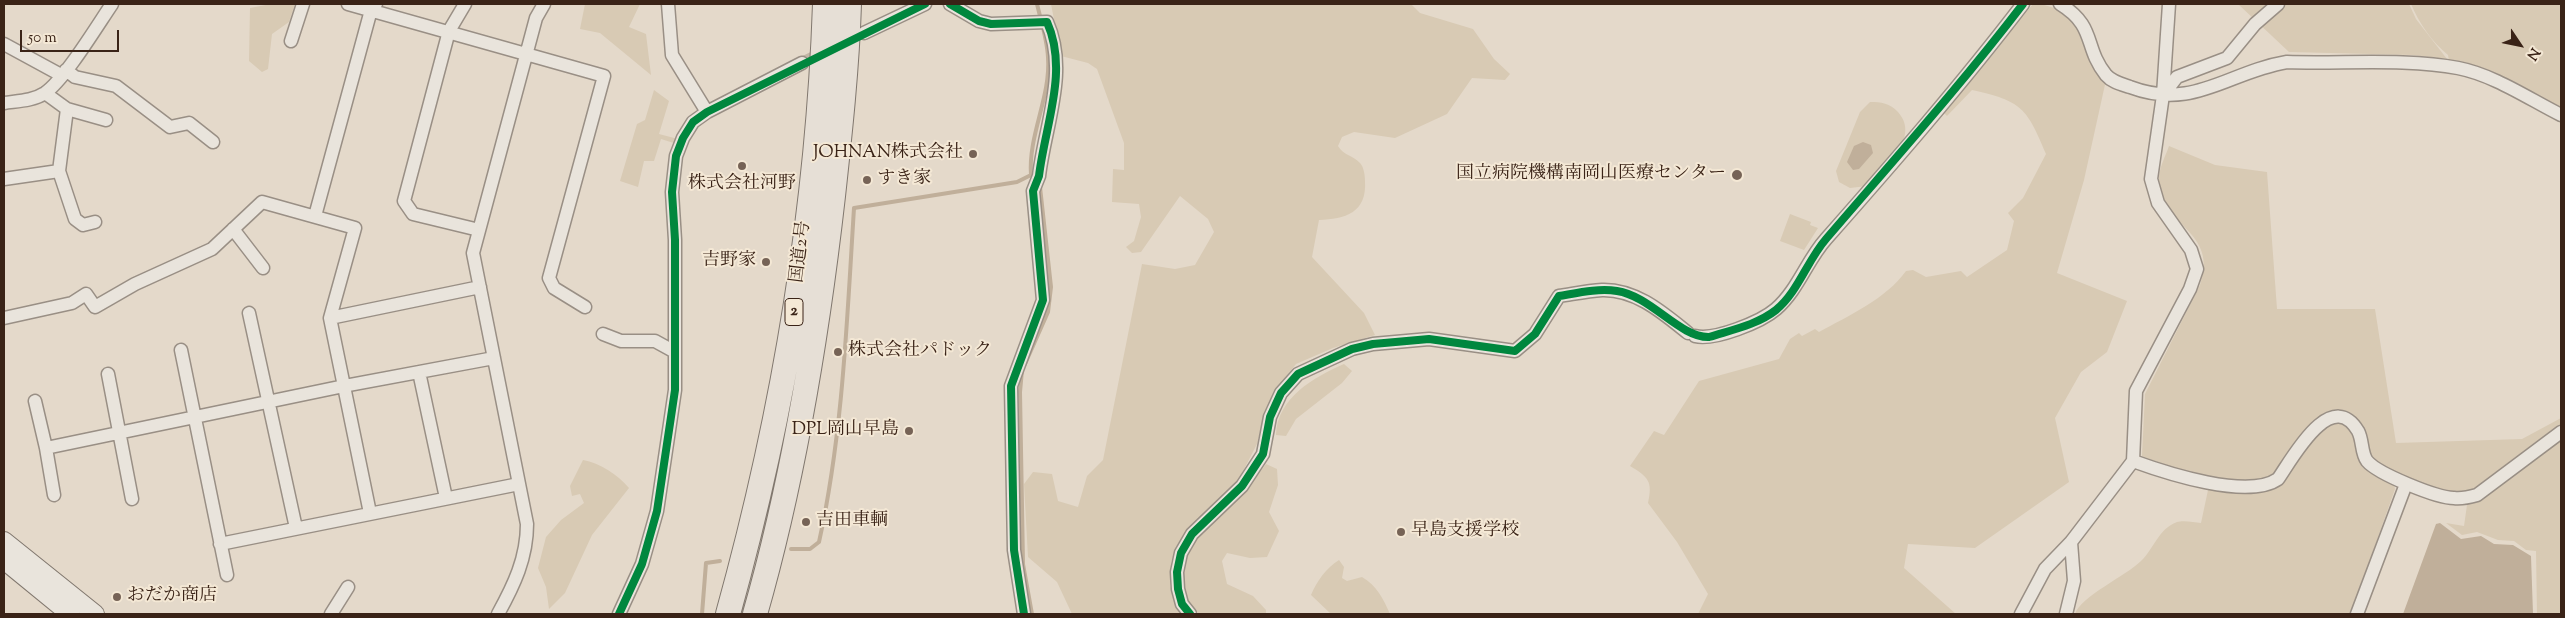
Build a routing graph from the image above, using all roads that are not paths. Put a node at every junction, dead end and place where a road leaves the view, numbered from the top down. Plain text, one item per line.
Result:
1 (302, 4) edge
2 (348, 4) edge
3 (465, 4) edge
4 (544, 4) edge
5 (668, 4) edge
6 (825, 4) edge
7 (849, 4) edge
8 (925, 4) edge
9 (950, 4) edge
10 (2023, 4) edge
11 (2060, 4) edge
12 (2169, 4) edge
13 (2278, 4) edge
14 (105, 7) edge
15 (374, 7) edge
16 (449, 31) junction
17 (864, 33) tunnel mouth
18 (291, 41) dead end
19 (4, 44) edge
20 (527, 52) junction
21 (802, 63) tunnel mouth
22 (64, 73) junction
23 (45, 93) junction
24 (2163, 96) junction
25 (4, 103) edge
26 (67, 109) junction
27 (707, 112) junction
28 (2561, 115) edge
29 (106, 120) dead end
30 (213, 142) dead end
31 (59, 171) junction
32 (4, 179) edge
33 (315, 216) junction
34 (95, 222) dead end
35 (233, 229) junction
36 (479, 230) junction
37 (263, 268) dead end
38 (480, 287) junction
39 (584, 307) dead end
40 (249, 313) dead end
41 (4, 318) edge
42 (330, 318) junction
43 (603, 334) dead end
44 (181, 350) dead end
45 (675, 352) junction
46 (494, 358) junction
47 (419, 372) junction
48 (108, 374) dead end
49 (344, 386) junction
50 (35, 401) dead end
51 (270, 401) junction
52 (194, 417) junction
53 (2561, 432) edge
54 (120, 433) junction
55 (46, 448) junction
56 (2133, 461) junction
57 (519, 484) junction
58 (2406, 484) junction
59 (54, 495) dead end
60 (446, 498) junction
61 (132, 499) dead end
62 (370, 512) junction
63 (296, 528) junction
64 (4, 541) edge
65 (2071, 542) junction
66 (220, 544) junction
67 (4, 560) edge
68 (227, 575) dead end
69 (348, 587) dead end
70 (64, 607) edge
71 (95, 614) edge
72 (331, 614) edge
73 (498, 614) edge
74 (619, 614) edge
75 (728, 614) edge
76 (755, 614) edge
77 (1024, 614) edge
78 (1190, 614) edge
79 (2021, 614) edge
80 (2066, 614) edge
81 (2357, 614) edge

1 - 18 street
2 - 15 street
3 - 16 street
4 - 20 street
5 - 27 street
6 - 75 highway, 国道2号 / 2
7 - 76 highway, 国道2号 / 2
8 - 17 street
9 - 77 street
10 - 78 street
11 - 24 street
12 - 24 street
13 - 24 street
14 - 22 street
15 - 16 street
15 - 33 street
16 - 20 street
16 - 36 street
19 - 22 street
20 - 36 street
20 - 39 street
21 - 27 street
22 - 23 street
22 - 30 street
23 - 25 street
23 - 26 street
24 - 28 street
24 - 56 street
26 - 29 street
26 - 31 street
27 - 45 street
31 - 32 street
31 - 34 street
33 - 35 street
33 - 42 street
35 - 37 street
35 - 41 street
36 - 38 street
38 - 42 street
38 - 46 street
40 - 51 street
42 - 49 street
43 - 45 street
44 - 52 street
45 - 74 street
46 - 47 street
46 - 57 street
47 - 49 street
47 - 60 street
48 - 54 street
49 - 51 street
49 - 62 street
50 - 55 street
51 - 52 street
51 - 63 street
52 - 54 street
52 - 66 street
53 - 58 street
54 - 55 street
54 - 61 street
55 - 59 street
56 - 58 street
56 - 65 street
57 - 60 street
57 - 73 street
58 - 81 street
60 - 62 street
62 - 63 street
63 - 66 street
64 - 70 main road
65 - 79 street
65 - 80 street
66 - 68 street
67 - 70 main road
69 - 72 street
70 - 71 main road

